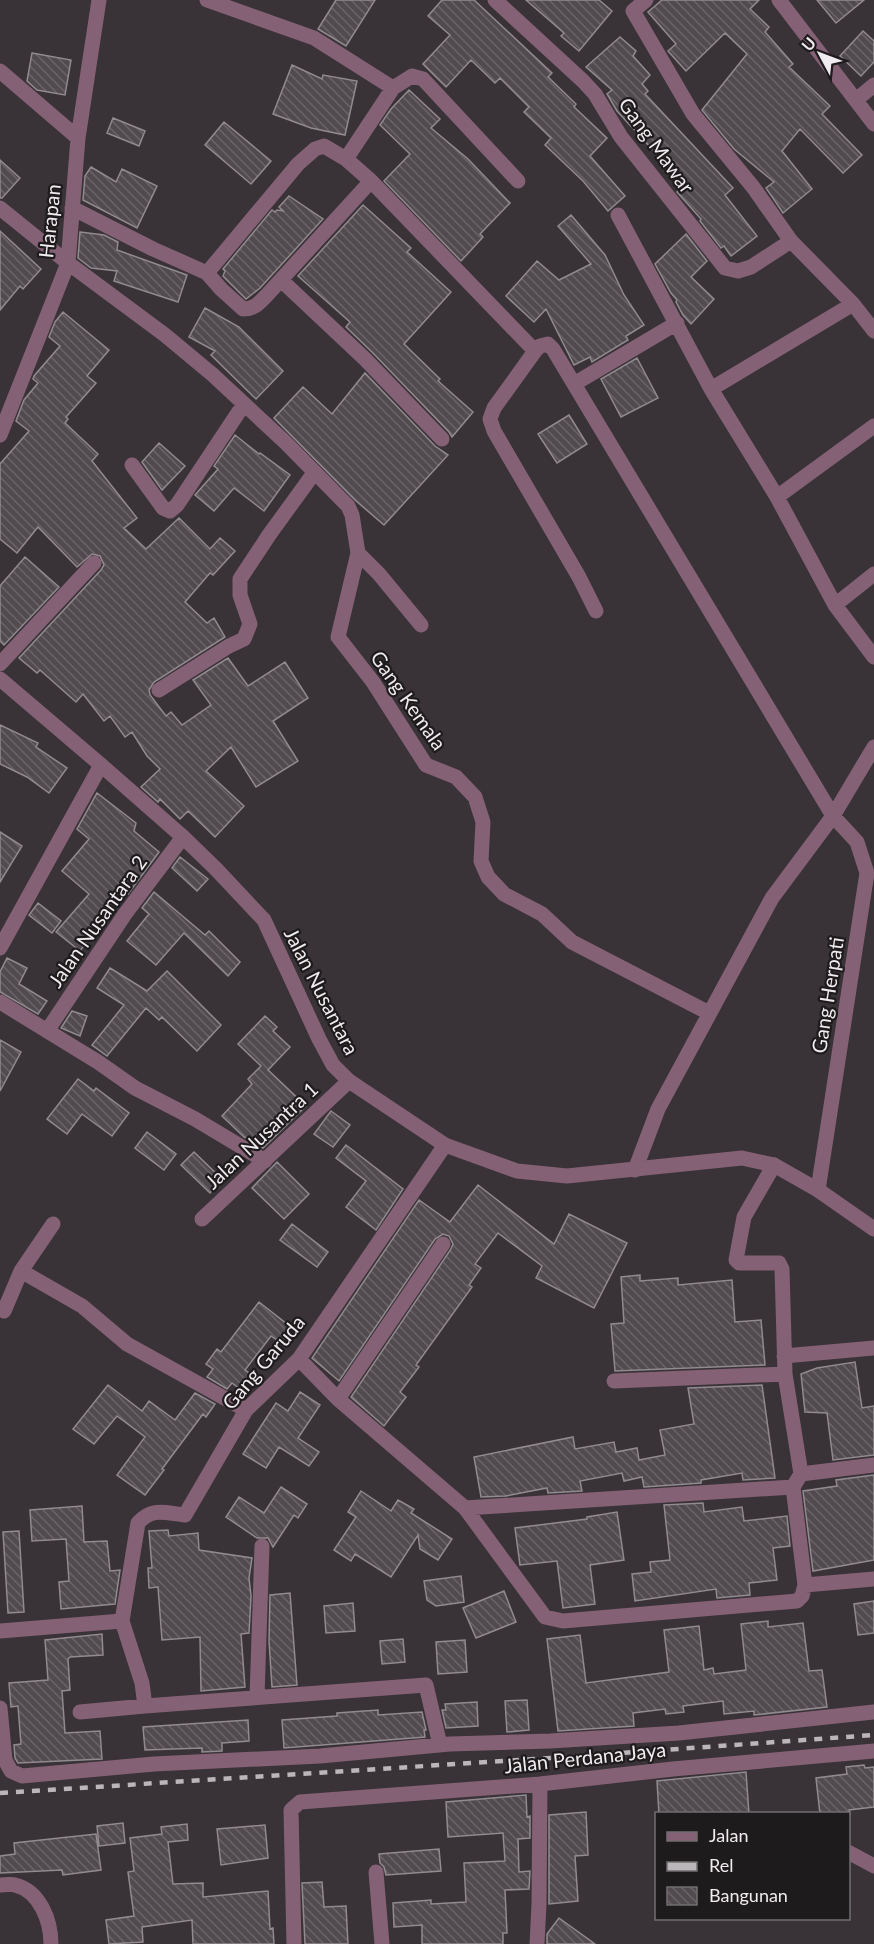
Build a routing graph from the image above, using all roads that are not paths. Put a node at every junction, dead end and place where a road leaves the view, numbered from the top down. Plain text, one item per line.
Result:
1 (99, 0) edge
2 (207, 0) edge
3 (495, 0) edge
4 (646, 0) edge
5 (779, 0) edge
6 (628, 5) edge
7 (0, 71) edge
8 (874, 85) edge
9 (393, 88) junction
10 (856, 100) junction
11 (874, 124) edge
12 (78, 138) junction
13 (346, 159) junction
14 (371, 181) junction
15 (518, 181) dead end
16 (0, 208) edge
17 (72, 208) junction
18 (618, 215) dead end
19 (791, 240) junction
20 (68, 263) junction
21 (207, 273) junction
22 (281, 280) junction
23 (853, 304) junction
24 (677, 323) junction
25 (874, 331) edge
26 (536, 351) junction
27 (574, 384) junction
28 (711, 388) junction
29 (244, 404) junction
30 (2, 424) edge
31 (874, 426) edge
32 (442, 439) dead end
33 (132, 465) dead end
34 (314, 473) junction
35 (777, 497) junction
36 (358, 553) junction
37 (94, 563) dead end
38 (874, 574) edge
39 (835, 605) junction
40 (597, 611) dead end
41 (421, 625) dead end
42 (874, 657) edge
43 (0, 664) edge
44 (0, 679) edge
45 (159, 690) dead end
46 (874, 747) edge
47 (101, 765) junction
48 (832, 816) junction
49 (183, 837) junction
50 (0, 948) edge
51 (0, 1002) edge
52 (709, 1013) junction
53 (47, 1031) junction
54 (349, 1081) junction
55 (445, 1145) junction
56 (265, 1161) junction
57 (774, 1165) junction
58 (635, 1170) junction
59 (818, 1190) junction
60 (202, 1219) dead end
61 (53, 1224) dead end
62 (874, 1229) edge
63 (443, 1244) dead end
64 (21, 1271) junction
65 (4, 1311) dead end
66 (874, 1348) edge
67 (784, 1356) junction
68 (299, 1359) junction
69 (785, 1374) junction
70 (614, 1381) dead end
71 (338, 1399) junction
72 (246, 1410) junction
73 (874, 1466) edge
74 (797, 1481) junction
75 (465, 1508) junction
76 (262, 1546) dead end
77 (874, 1579) edge
78 (805, 1585) junction
79 (122, 1621) junction
80 (0, 1631) edge
81 (257, 1697) junction
82 (145, 1706) junction
83 (0, 1708) edge
84 (80, 1712) dead end
85 (874, 1712) edge
86 (440, 1745) junction
87 (874, 1751) edge
88 (540, 1784) junction
89 (850, 1853) edge
90 (874, 1866) edge
91 (376, 1872) dead end
92 (0, 1885) edge
93 (51, 1944) edge
94 (294, 1944) edge
95 (381, 1944) edge
96 (537, 1944) edge

1 - 12 street, Harapan
2 - 9 street
3 - 19 street, Gang Mawar
4 - 6 street
5 - 10 street
6 - 19 street
7 - 12 street
8 - 10 street
9 - 13 street
9 - 15 street
10 - 11 street
12 - 17 street, Harapan
13 - 14 street
13 - 21 street
14 - 22 street
14 - 26 street
16 - 20 street
17 - 20 street, Harapan
17 - 21 street
18 - 24 street
19 - 23 street
20 - 29 street
20 - 30 street, Harapan
21 - 22 street
22 - 32 street
23 - 25 street
23 - 28 street
24 - 27 street
24 - 28 street
26 - 27 street, Gang Herpati
26 - 40 street
27 - 48 street, Gang Herpati
28 - 35 street
29 - 33 street
29 - 34 street
31 - 35 street
34 - 36 street
34 - 45 street
35 - 39 street
36 - 41 street
36 - 52 street, Gang Kemala
37 - 43 street
38 - 39 street
39 - 42 street
44 - 47 street, Jalan Nusantara
46 - 48 street
47 - 49 street, Jalan Nusantara
47 - 50 street
48 - 52 street
48 - 59 street, Gang Herpati
49 - 53 street, Jalan Nusantara 2
49 - 54 street, Jalan Nusantara
51 - 53 street
52 - 58 street
53 - 56 street
54 - 55 street, Jalan Nusantara
54 - 56 street, Jalan Nusantra 1
55 - 58 street, Jalan Nusantara
55 - 68 street, Gang Garuda
56 - 60 street, Jalan Nusantra 1
57 - 58 street, Jalan Nusantara
57 - 59 street, Jalan Nusantara
57 - 67 street
59 - 62 street, Jalan Nusantara
61 - 64 street
63 - 71 street
64 - 65 street
64 - 72 street
66 - 67 street
67 - 69 street
68 - 71 street
68 - 72 street, Gang Garuda
69 - 70 street
69 - 74 street
71 - 75 street
72 - 79 street, Gang Garuda
73 - 74 street
74 - 75 street
74 - 78 street
75 - 78 street
76 - 81 street
77 - 78 street
79 - 80 street
79 - 82 street
81 - 82 street
81 - 86 street
82 - 84 street
83 - 86 street
85 - 86 street
87 - 88 street, Jalan Perdana Jaya
88 - 94 street, Jalan Perdana Jaya
88 - 96 street
89 - 90 street
91 - 95 street
92 - 93 street

